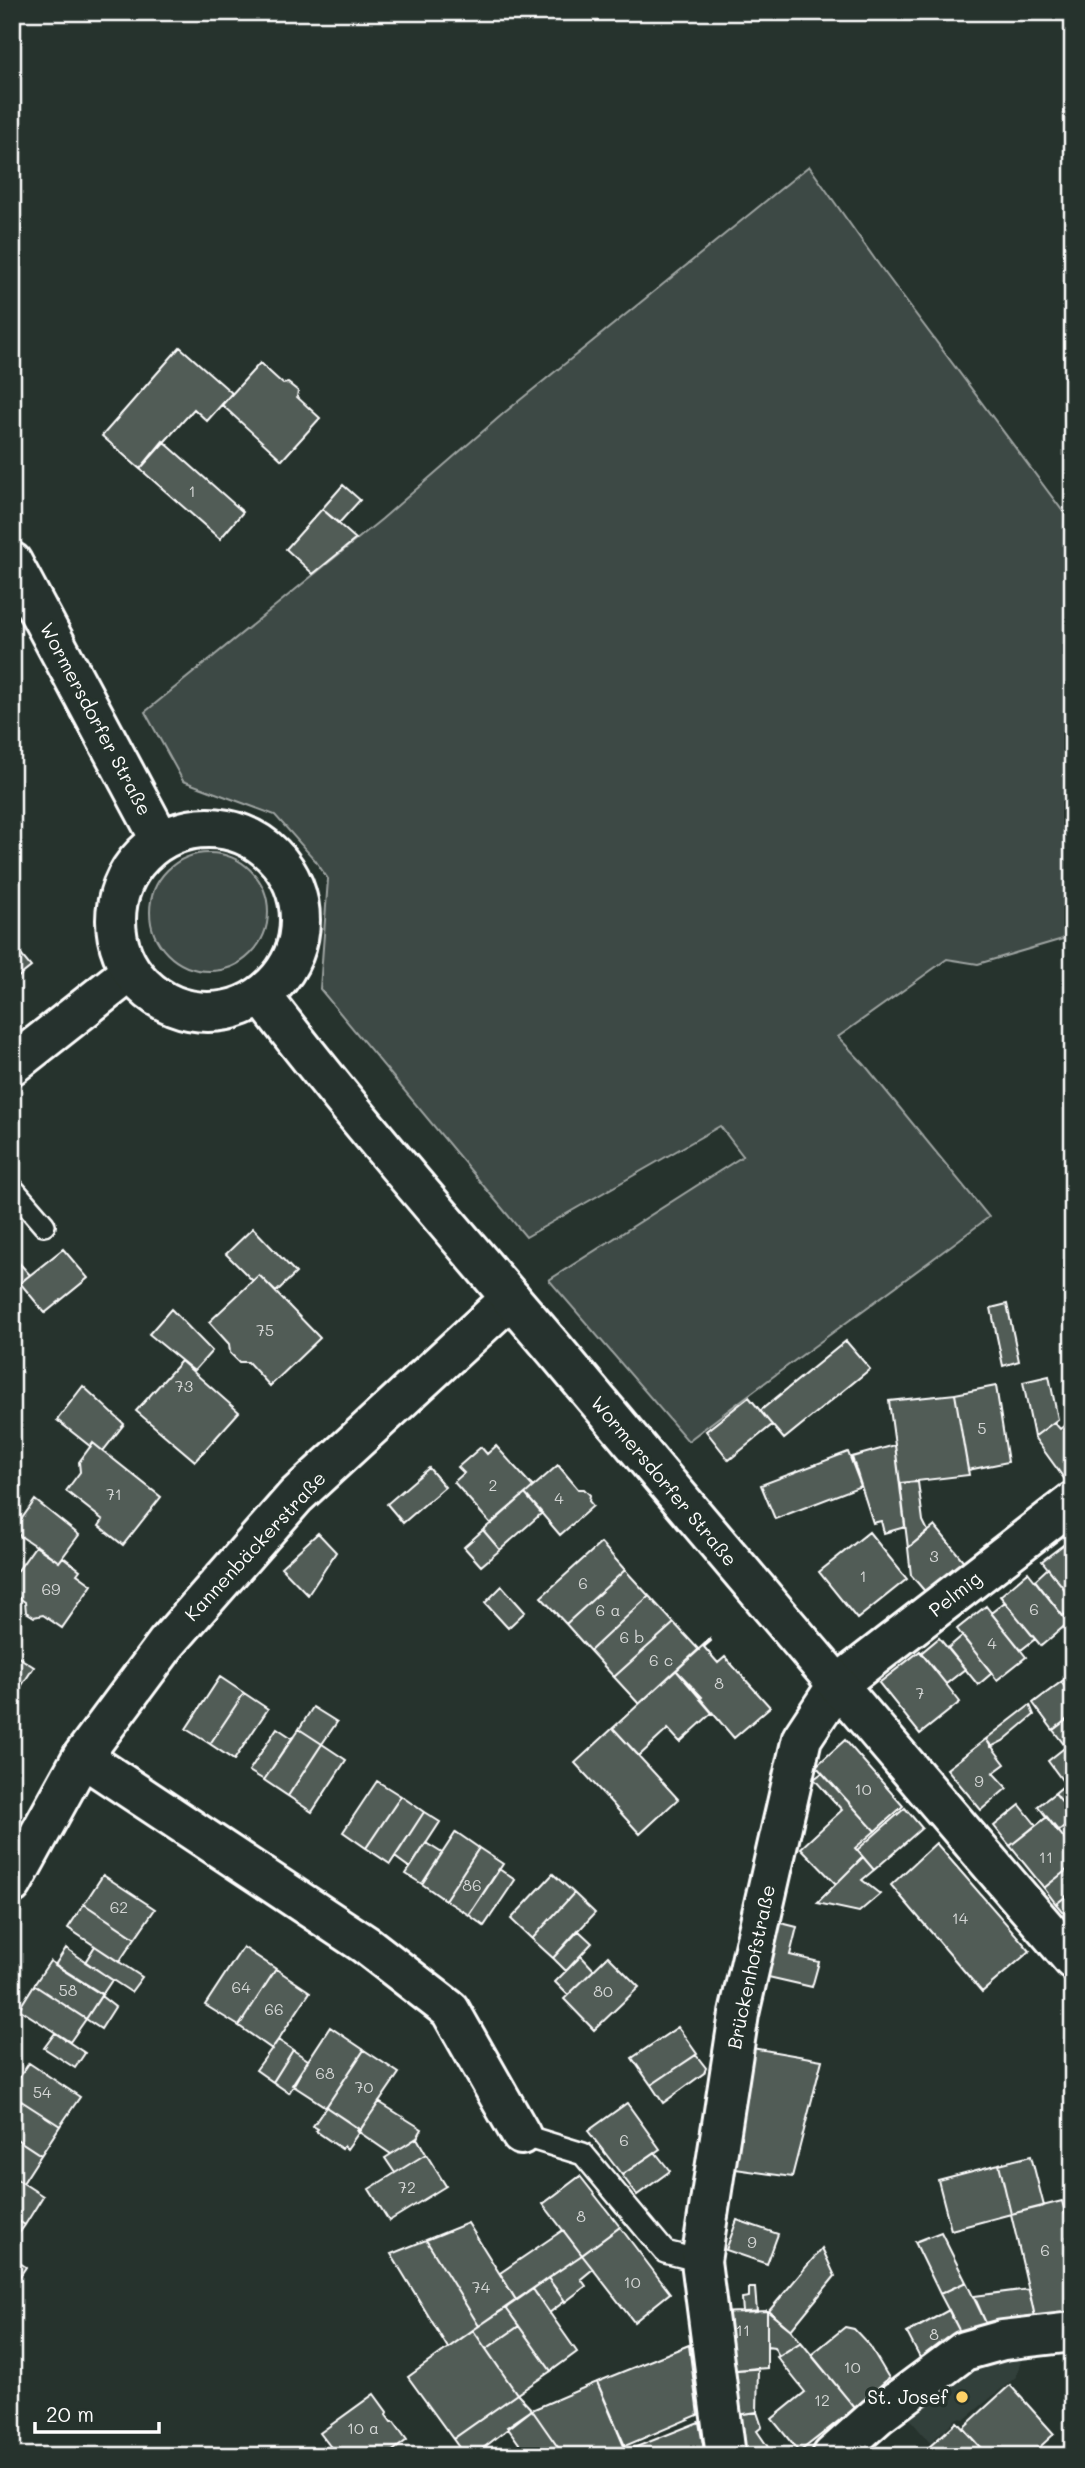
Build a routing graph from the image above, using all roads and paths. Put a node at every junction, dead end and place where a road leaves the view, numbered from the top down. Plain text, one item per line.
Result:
1 (12, 562) edge
2 (160, 839) junction
3 (130, 972) junction
4 (262, 996) junction
5 (12, 1065) edge
6 (12, 1188) edge
7 (44, 1225) dead end
8 (511, 1298) junction
9 (1073, 1502) edge
10 (837, 1685) junction
11 (82, 1757) junction
12 (12, 1884) edge
13 (1073, 1960) edge
14 (522, 2134) joint
15 (701, 2261) junction
16 (1073, 2332) edge
17 (726, 2456) edge
18 (832, 2456) edge

1 - 2 street, Wormersdorfer Straße
2 - 3 street, Wormersdorfer Straße
2 - 4 street, Wormersdorfer Straße
3 - 4 street, Wormersdorfer Straße
3 - 5 street
4 - 8 street, Wormersdorfer Straße
6 - 7 lane
8 - 10 street, Wormersdorfer Straße
8 - 11 street, Kannenbäckerstraße
9 - 10 street, Pelmig
10 - 13 street, Wormersdorfer Straße
10 - 15 street, Brückenhofstraße
11 - 12 street, Kannenbäckerstraße
11 - 14 street
14 - 15 lane
15 - 17 street, Brückenhofstraße
16 - 18 street

